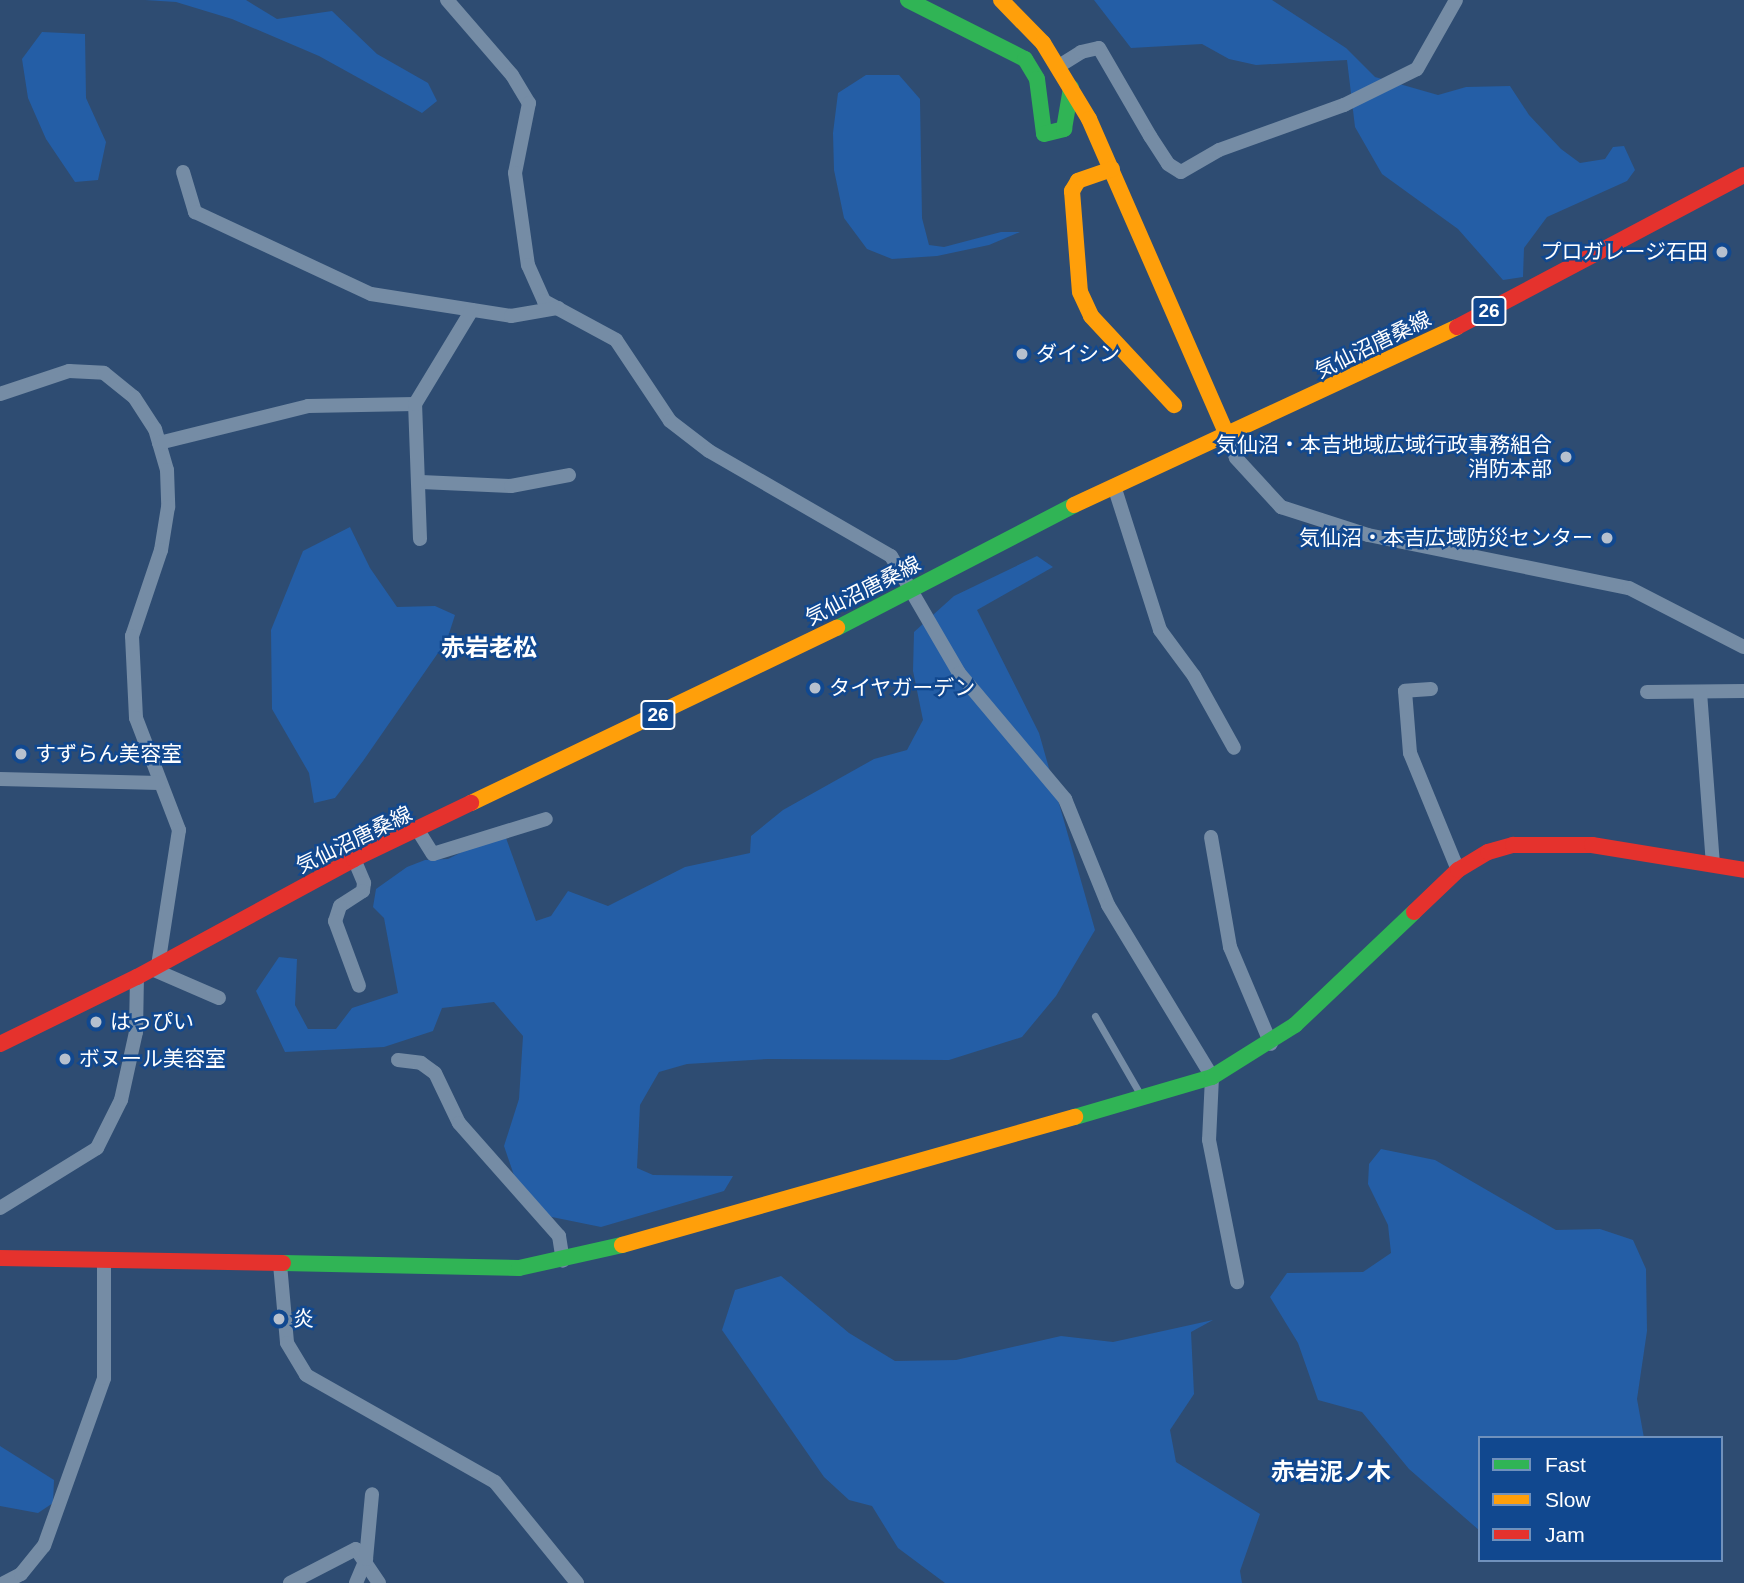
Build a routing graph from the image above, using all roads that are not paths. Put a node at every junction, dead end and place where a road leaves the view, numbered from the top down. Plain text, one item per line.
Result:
1 (447, 0) edge
2 (908, 0) edge
3 (1001, 0) edge
4 (1456, 0) edge
5 (1059, 66) junction
6 (1072, 88) junction
7 (1112, 169) junction
8 (183, 172) dead end
9 (1744, 175) edge
10 (558, 308) junction
11 (472, 310) junction
12 (0, 394) edge
13 (415, 404) junction
14 (1174, 405) dead end
15 (1228, 436) junction
16 (159, 443) junction
17 (569, 475) dead end
18 (421, 482) junction
19 (1115, 489) junction
20 (420, 540) dead end
21 (911, 590) junction
22 (1744, 647) edge
23 (1431, 689) dead end
24 (1744, 691) edge
25 (1647, 692) dead end
26 (1700, 692) junction
27 (1234, 748) dead end
28 (0, 779) edge
29 (159, 783) junction
30 (546, 819) dead end
31 (419, 832) junction
32 (1211, 837) dead end
33 (354, 859) junction
34 (1713, 865) junction
35 (1458, 870) junction
36 (1744, 870) edge
37 (155, 968) junction
38 (136, 977) junction
39 (359, 986) dead end
40 (219, 998) dead end
41 (1095, 1016) dead end
42 (0, 1044) edge
43 (1271, 1044) junction
44 (398, 1060) dead end
45 (1212, 1077) junction
46 (1143, 1100) junction
47 (0, 1208) edge
48 (0, 1258) edge
49 (564, 1261) junction
50 (104, 1263) junction
51 (280, 1264) junction
52 (1237, 1282) dead end
53 (372, 1494) dead end
54 (366, 1559) junction
55 (23, 1579) edge
56 (4, 1583) edge
57 (290, 1583) edge
58 (356, 1583) edge
59 (379, 1583) edge
60 (577, 1583) edge

1 - 10 street
2 - 6 street
3 - 5 street
4 - 5 street
5 - 6 street
6 - 7 street
7 - 14 street
7 - 15 street
8 - 11 street
9 - 15 street, 気仙沼唐桑線 / 26
10 - 11 street
10 - 21 street
11 - 13 street
12 - 16 street
13 - 16 street
13 - 18 street
15 - 19 street, 気仙沼唐桑線 / 26
15 - 22 street
16 - 29 street
17 - 18 street
18 - 20 street
19 - 21 street, 気仙沼唐桑線 / 26
19 - 27 street
21 - 31 street, 気仙沼唐桑線 / 26
21 - 45 street
23 - 35 street
24 - 26 street
25 - 26 street
26 - 34 street
28 - 29 street
29 - 37 street
30 - 31 street
31 - 33 street, 気仙沼唐桑線 / 26
32 - 43 street
33 - 37 street, 気仙沼唐桑線 / 26
33 - 39 street
34 - 35 street
34 - 36 street
35 - 43 street
37 - 38 street, 気仙沼唐桑線 / 26
37 - 40 street
38 - 42 street, 気仙沼唐桑線 / 26
38 - 47 street
41 - 46 lane
43 - 45 street
44 - 49 street
45 - 46 street
45 - 52 street
46 - 49 street
48 - 50 street
49 - 51 street
50 - 51 street
50 - 55 street
51 - 60 street
53 - 54 street
54 - 57 street
54 - 58 street
54 - 59 street
55 - 56 street

